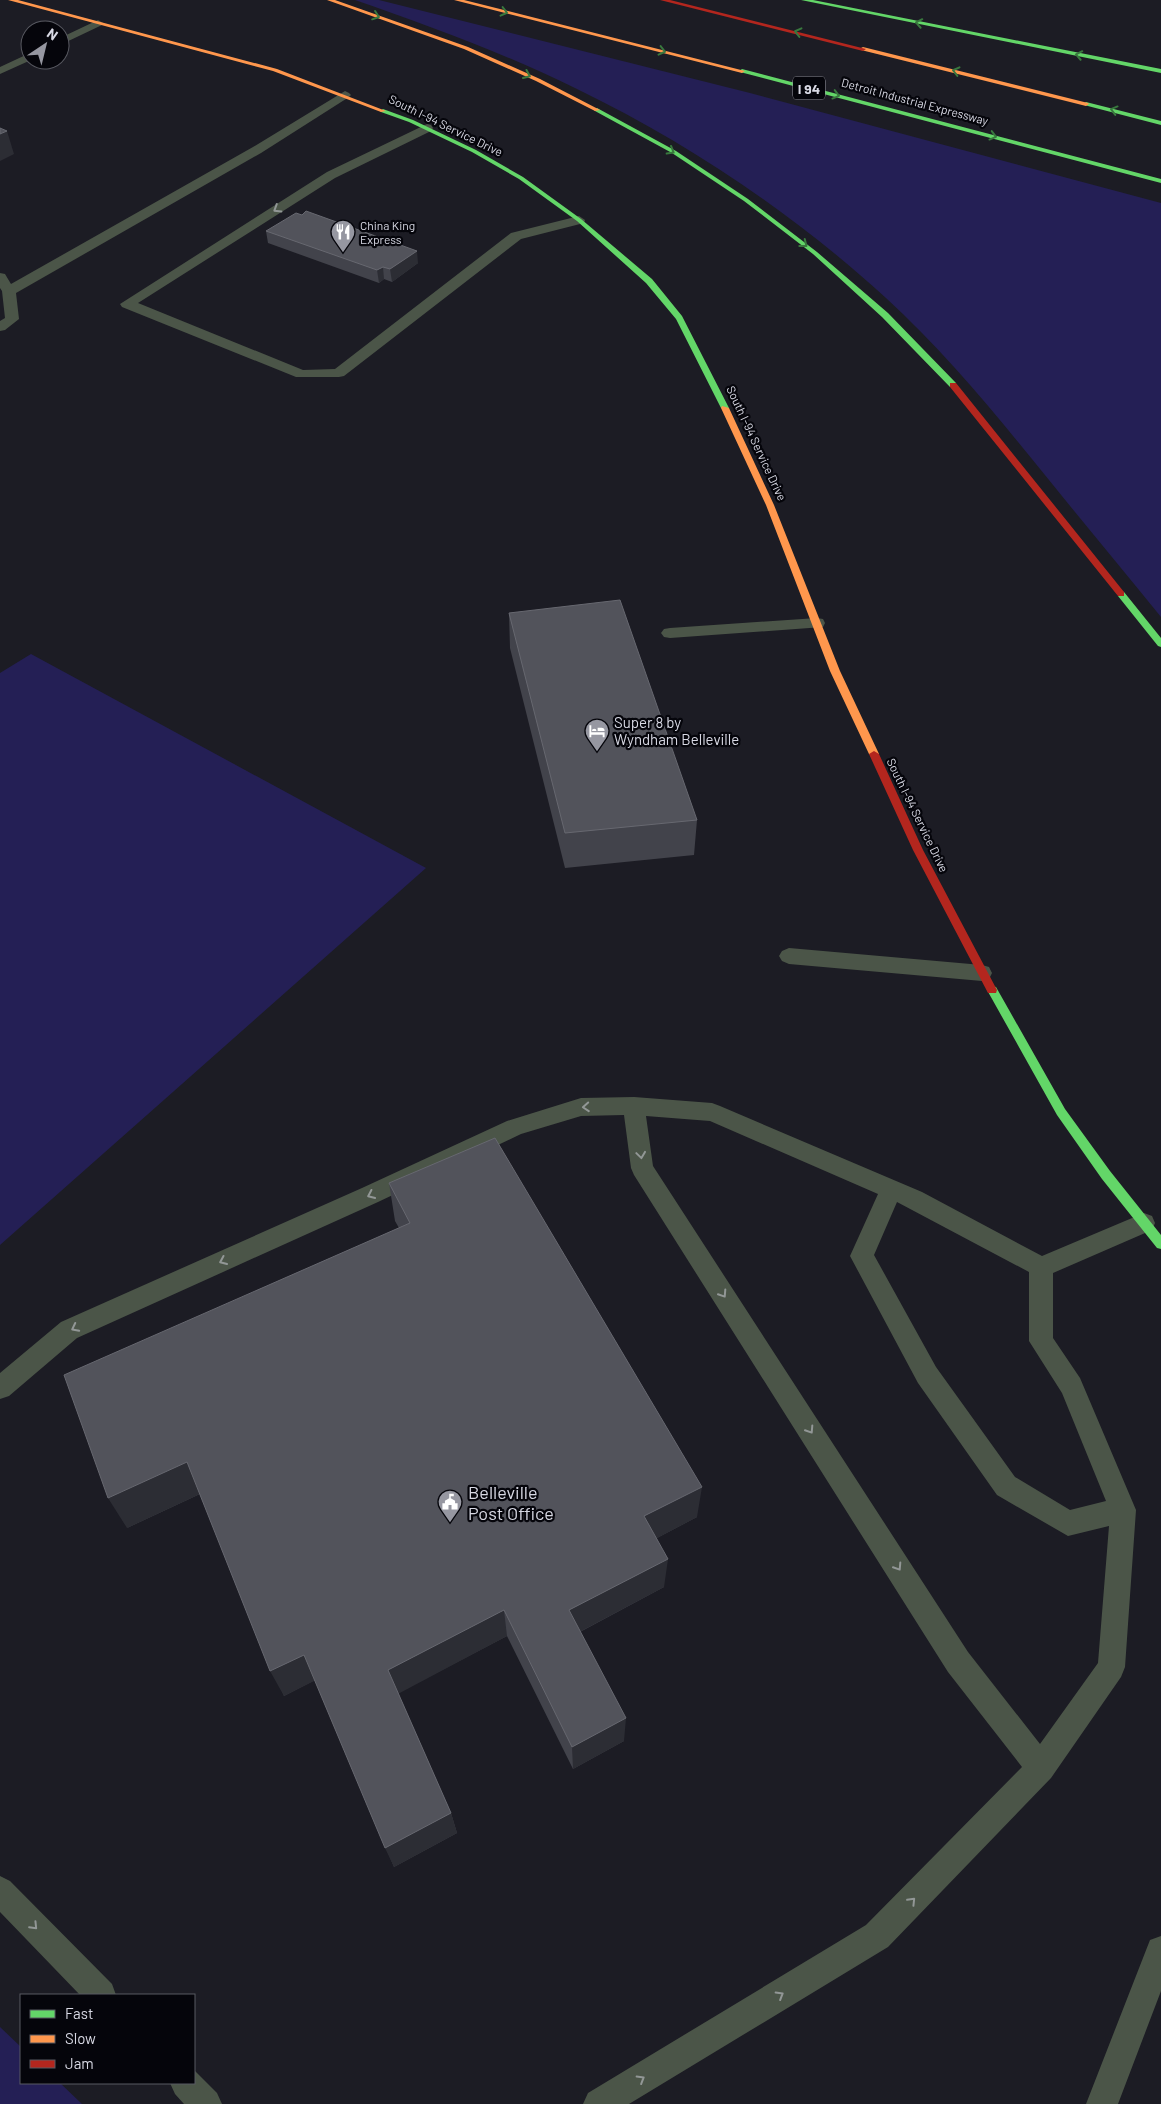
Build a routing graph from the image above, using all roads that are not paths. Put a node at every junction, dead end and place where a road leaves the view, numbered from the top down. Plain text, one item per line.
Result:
1 (11, 0) edge
2 (330, 0) edge
3 (457, 0) edge
4 (663, 0) edge
5 (804, 0) edge
6 (98, 23) junction
7 (70, 37) edge
8 (20, 61) edge
9 (0, 71) edge
10 (1161, 72) edge
11 (345, 95) junction
12 (1161, 123) edge
13 (427, 128) junction
14 (1161, 181) edge
15 (579, 220) junction
16 (0, 277) edge
17 (10, 291) junction
18 (0, 326) edge
19 (817, 623) junction
20 (670, 633) dead end
21 (1161, 644) edge
22 (789, 956) dead end
23 (982, 973) junction
24 (634, 1106) junction
25 (892, 1189) junction
26 (1144, 1223) junction
27 (1161, 1244) edge
28 (1041, 1267) junction
29 (0, 1388) edge
30 (1123, 1510) junction
31 (1041, 1768) junction
32 (0, 1891) edge
33 (1161, 1951) edge
34 (100, 1994) edge
35 (187, 2084) edge
36 (206, 2104) edge
37 (599, 2104) edge
38 (1102, 2104) edge

1 - 6 main road, South I-94 Service Drive
2 -> 21 main road
3 -> 14 main road, Detroit Industrial Expressway / I 94
12 -> 4 main road
10 -> 5 main road
6 - 7 lane
6 - 11 main road, South I-94 Service Drive
8 - 9 lane
11 - 13 main road, South I-94 Service Drive
11 - 17 lane
13 - 15 main road, South I-94 Service Drive
13 -> 15 lane
15 - 19 main road, South I-94 Service Drive
16 - 17 lane
17 - 18 lane
19 - 20 lane
19 - 23 main road, South I-94 Service Drive
22 - 23 lane
23 - 26 main road, South I-94 Service Drive
24 - 25 lane
24 -> 29 lane
24 -> 31 lane
25 - 28 lane
25 - 30 lane
26 - 27 main road, South I-94 Service Drive
26 - 28 lane
28 - 30 lane
30 - 31 lane
37 -> 31 lane
32 -> 34 lane
33 - 38 lane
35 - 36 lane

